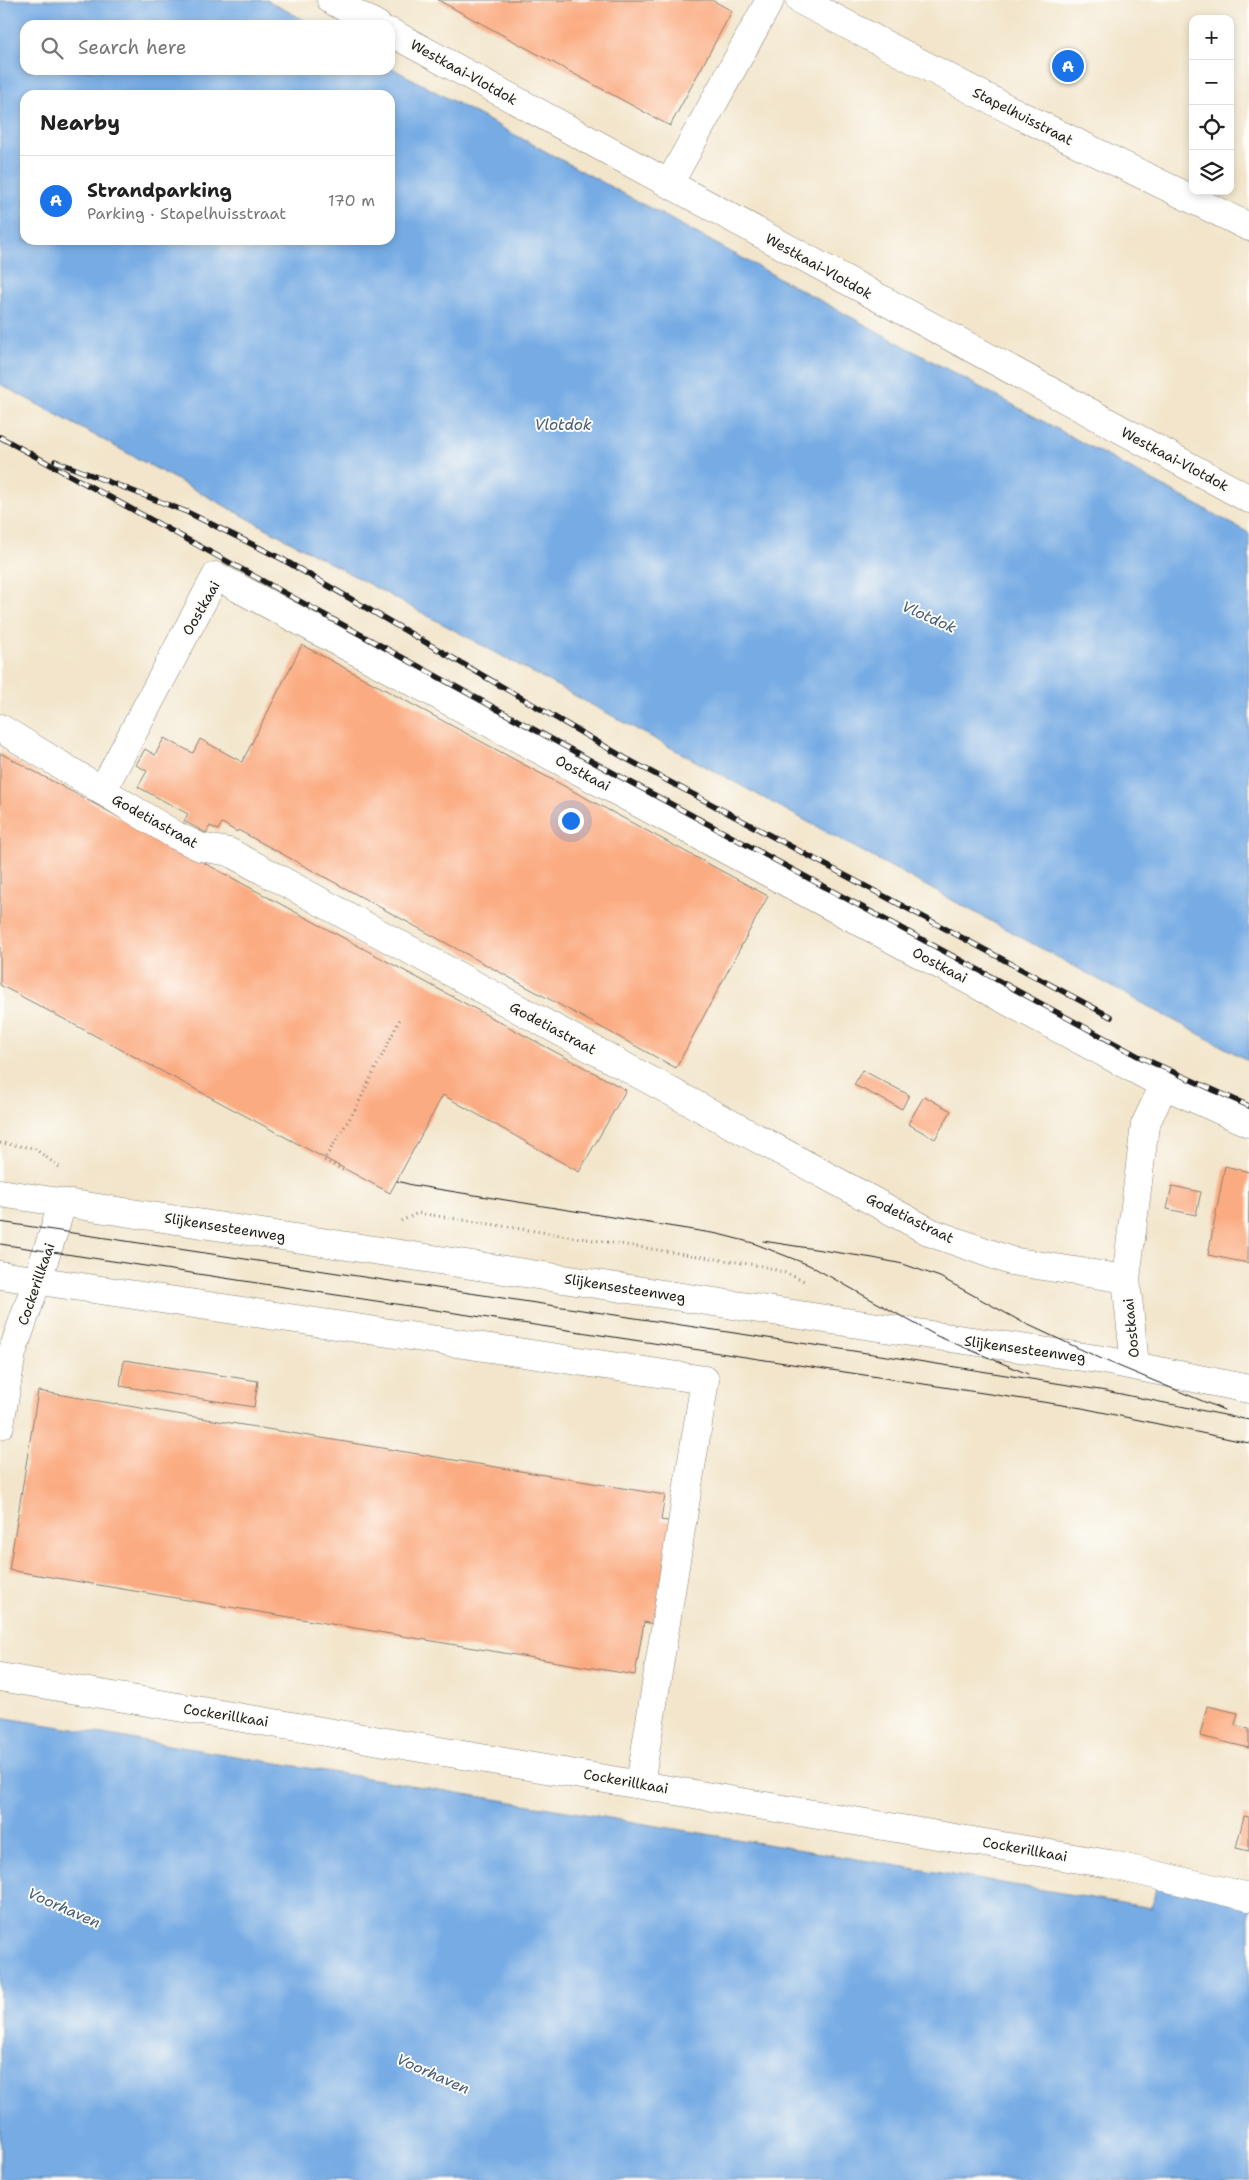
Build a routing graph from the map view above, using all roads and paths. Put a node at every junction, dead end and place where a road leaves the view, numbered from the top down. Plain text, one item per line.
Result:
1 (331, 0) edge
2 (770, 0) edge
3 (800, 0) edge
4 (368, 20) edge
5 (395, 35) edge
6 (669, 184) junction
7 (1249, 227) edge
8 (1249, 499) edge
9 (0, 728) edge
10 (102, 791) junction
11 (401, 1017) dead end
12 (1164, 1085) junction
13 (1249, 1123) edge
14 (343, 1170) dead end
15 (0, 1193) edge
16 (62, 1203) junction
17 (0, 1275) edge
18 (1126, 1279) junction
19 (36, 1280) junction
20 (1134, 1366) junction
21 (1249, 1388) edge
22 (0, 1425) edge
23 (0, 1678) edge
24 (640, 1784) junction
25 (1249, 1897) edge

1 - 4 street
2 - 6 street
3 - 7 street, Stapelhuisstraat
5 - 6 street, Westkaai-Vlotdok
6 - 8 street, Westkaai-Vlotdok
9 - 10 street, Godetiastraat
10 - 12 street, Oostkaai
10 - 18 street, Godetiastraat
11 - 14 path
12 - 13 street, Oostkaai
12 - 18 street, Oostkaai
15 - 16 street, Slijkensesteenweg
16 - 19 street, Cockerillkaai
16 - 20 street, Slijkensesteenweg
17 - 19 street
18 - 20 street, Oostkaai
19 - 22 street, Cockerillkaai
19 - 24 street
20 - 21 street, Slijkensesteenweg
23 - 24 street, Cockerillkaai
24 - 25 street, Cockerillkaai

